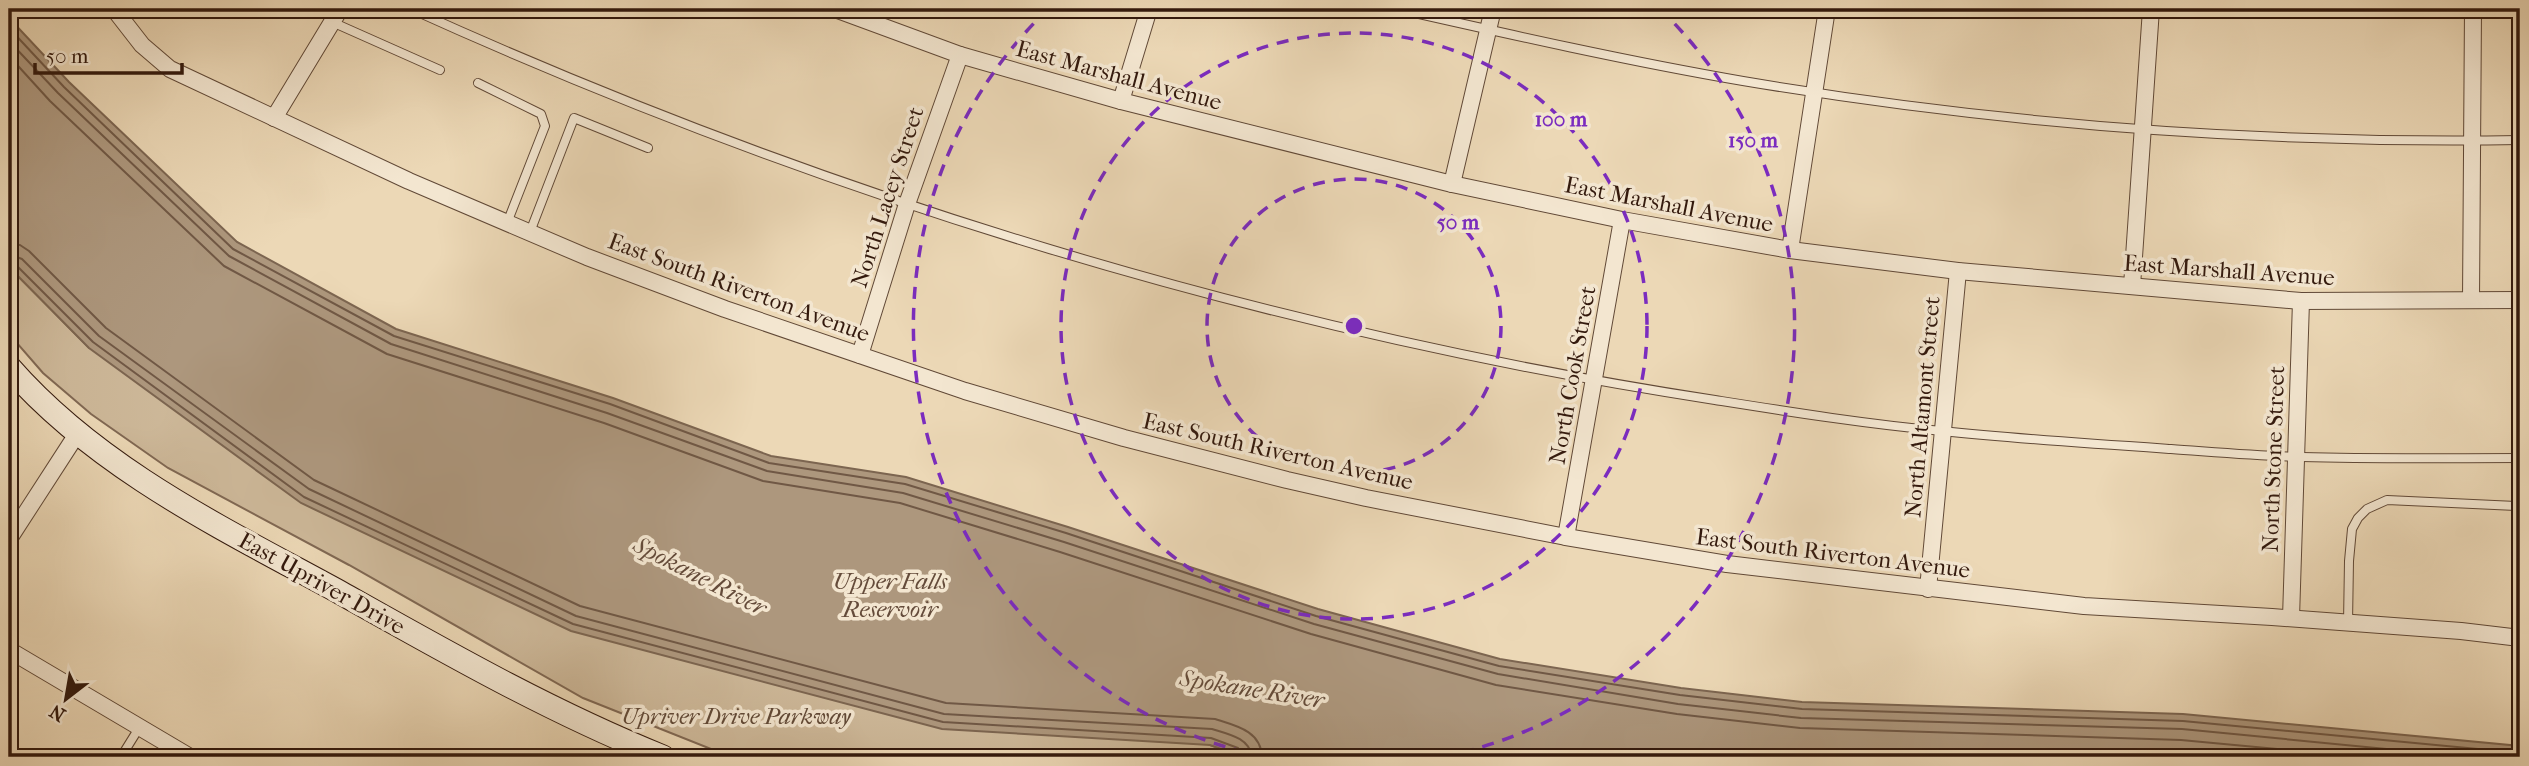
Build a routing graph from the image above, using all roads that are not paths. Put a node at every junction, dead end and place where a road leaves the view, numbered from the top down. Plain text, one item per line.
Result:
1 (114, 9) edge
2 (411, 9) edge
3 (835, 9) edge
4 (1149, 9) edge
5 (1397, 9) edge
6 (1493, 9) edge
7 (1827, 9) edge
8 (2151, 9) edge
9 (2473, 9) edge
10 (336, 16) edge
11 (1488, 30) junction
12 (960, 55) junction
13 (440, 70) dead end
14 (478, 83) dead end
15 (1814, 91) junction
16 (1121, 102) junction
17 (274, 118) junction
18 (2143, 127) junction
19 (2474, 140) junction
20 (2520, 140) edge
21 (648, 148) dead end
22 (1452, 184) junction
23 (907, 204) junction
24 (1622, 220) junction
25 (507, 223) junction
26 (530, 232) junction
27 (1790, 250) junction
28 (1958, 271) junction
29 (2132, 286) junction
30 (2471, 300) junction
31 (2520, 300) edge
32 (2301, 301) junction
33 (860, 355) junction
34 (9, 367) edge
35 (1594, 381) junction
36 (1942, 431) junction
37 (77, 434) junction
38 (2296, 457) junction
39 (2520, 458) edge
40 (2516, 506) dead end
41 (1566, 537) junction
42 (9, 539) edge
43 (1928, 589) junction
44 (2291, 618) junction
45 (2348, 623) junction
46 (2520, 638) edge
47 (9, 650) edge
48 (139, 728) junction
49 (121, 757) edge
50 (190, 757) edge
51 (663, 757) edge

1 - 17 street, East South Riverton Avenue
2 - 23 lane
3 - 12 street, East Marshall Avenue
4 - 16 street
5 - 11 lane
6 - 11 street
7 - 15 street
8 - 18 street
9 - 19 street
10 - 13 lane
10 - 17 street
11 - 15 lane
11 - 22 street
12 - 16 street, East Marshall Avenue
12 - 23 street, North Lacey Street
14 - 25 lane
15 - 18 lane
15 - 27 street
16 - 22 street, East Marshall Avenue
17 - 25 street, East South Riverton Avenue
18 - 19 lane
18 - 29 street
19 - 20 lane
19 - 30 street
21 - 26 lane
22 - 24 street, East Marshall Avenue
23 - 33 street, North Lacey Street
23 - 35 lane
24 - 27 street, East Marshall Avenue
24 - 35 street, North Cook Street
25 - 26 street, East South Riverton Avenue
26 - 33 street, East South Riverton Avenue
27 - 28 street, East Marshall Avenue
28 - 29 street, East Marshall Avenue
28 - 36 street, North Altamont Street
29 - 32 street, East Marshall Avenue
30 - 31 street, East Marshall Avenue
30 - 32 street, East Marshall Avenue
32 - 38 street, North Stone Street
33 - 41 street, East South Riverton Avenue
34 - 37 street, East Upriver Drive
35 - 36 lane
35 - 41 street, North Cook Street
36 - 38 lane
36 - 43 street, North Altamont Street
37 - 42 street
37 - 51 street, East Upriver Drive
38 - 39 lane
38 - 44 street, North Stone Street
40 - 45 lane
41 - 43 street, East South Riverton Avenue
43 - 44 street, East South Riverton Avenue
44 - 45 street, East South Riverton Avenue
45 - 46 street, East South Riverton Avenue
47 - 48 street
48 - 49 lane
48 - 50 street

